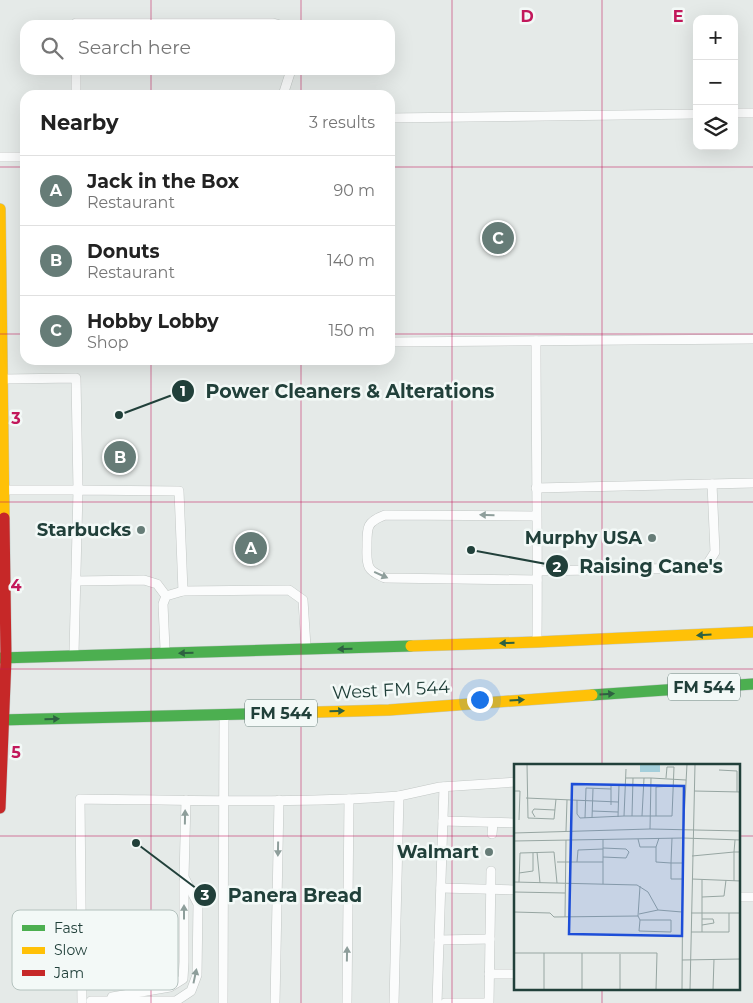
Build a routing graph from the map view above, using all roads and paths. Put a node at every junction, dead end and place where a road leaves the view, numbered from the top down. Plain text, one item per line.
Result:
1 (76, 75) edge
2 (290, 75) edge
3 (76, 90) edge
4 (285, 90) edge
5 (738, 113) edge
6 (753, 113) edge
7 (693, 114) edge
8 (395, 118) edge
9 (0, 157) edge
10 (20, 157) edge
11 (0, 209) edge
12 (753, 339) edge
13 (536, 340) junction
14 (395, 342) edge
15 (1, 379) edge
16 (753, 483) edge
17 (712, 484) junction
18 (536, 488) junction
19 (4, 490) junction
20 (78, 490) junction
21 (536, 516) junction
22 (538, 575) junction
23 (76, 581) junction
24 (183, 591) junction
25 (166, 596) junction
26 (753, 632) edge
27 (537, 642) junction
28 (306, 650) junction
29 (166, 654) junction
30 (74, 656) junction
31 (3, 658) edge
32 (753, 684) edge
33 (224, 714) junction
34 (2, 720) edge
35 (514, 782) edge
36 (444, 787) junction
37 (399, 796) junction
38 (349, 799) junction
39 (186, 800) junction
40 (279, 800) junction
41 (224, 801) junction
42 (0, 808) edge
43 (443, 821) junction
44 (492, 823) junction
45 (514, 823) edge
46 (492, 834) dead end
47 (491, 871) dead end
48 (184, 878) junction
49 (441, 888) junction
50 (491, 889) junction
51 (514, 890) edge
52 (740, 897) edge
53 (753, 897) edge
54 (83, 910) edge
55 (490, 939) junction
56 (439, 940) junction
57 (489, 974) junction
58 (514, 974) edge
59 (178, 982) edge
60 (153, 990) edge
61 (85, 1002) edge
62 (223, 1003) edge
63 (275, 1003) edge
64 (347, 1003) edge
65 (394, 1003) edge
66 (437, 1003) edge
67 (446, 1003) edge

1 - 3 lane
2 - 4 lane
5 - 6 lane
7 - 8 lane
9 - 10 lane
11 - 15 main road
12 - 13 lane
13 - 14 lane
13 - 18 lane
15 - 19 main road
15 - 20 lane
16 - 17 lane
17 - 18 lane
17 - 22 lane
18 - 21 lane
19 - 20 lane
19 - 31 main road
20 - 23 lane
20 - 24 lane
21 - 22 lane
21 -> 22 lane
22 - 27 lane
23 - 25 lane
23 - 30 lane
24 - 25 lane
24 - 28 lane
25 - 29 lane
26 -> 27 main road
27 -> 28 main road
28 -> 29 main road
29 - 30 main road
30 - 31 main road
31 - 34 main road
33 -> 32 main road, West FM 544 / FM 544
34 -> 33 main road, West FM 544 / FM 544
33 - 41 lane
34 - 42 main road
35 - 36 lane
36 - 37 lane
36 - 43 lane
37 - 38 lane
37 - 65 lane
38 - 40 lane
64 -> 38 lane
39 - 41 lane
48 -> 39 lane
39 - 54 lane
40 - 41 lane
40 -> 63 lane
41 - 62 lane
43 - 44 lane
43 - 49 lane
44 - 45 lane
44 - 46 lane
47 - 50 lane
59 -> 48 lane
61 -> 48 lane
49 - 50 lane
49 - 56 lane
50 - 51 lane
50 - 55 lane
52 - 53 lane
55 - 56 lane
55 - 57 lane
56 - 66 lane
57 - 58 lane
57 - 67 lane
61 -> 60 lane

